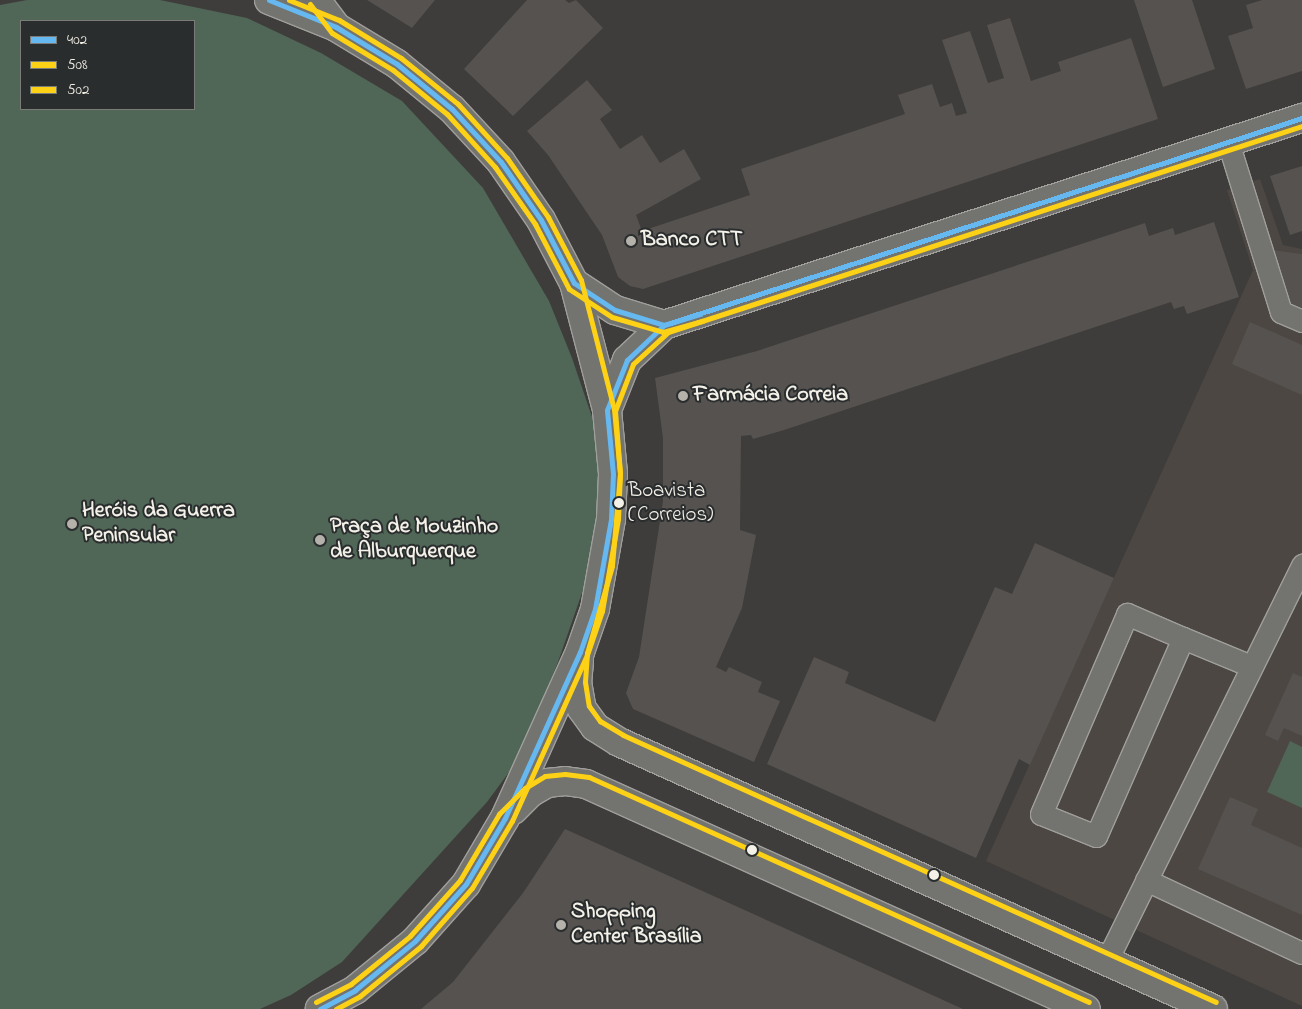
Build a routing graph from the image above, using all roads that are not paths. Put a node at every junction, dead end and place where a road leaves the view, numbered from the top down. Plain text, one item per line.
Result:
1 (268, 0) edge
2 (316, 0) edge
3 (336, 27) junction
4 (1302, 118) edge
5 (1228, 142) junction
6 (574, 283) junction
7 (1302, 321) edge
8 (664, 325) junction
9 (607, 410) junction
10 (1302, 565) edge
11 (1183, 638) junction
12 (580, 652) junction
13 (1252, 666) junction
14 (506, 818) junction
15 (1146, 880) junction
16 (1302, 952) edge
17 (1107, 960) junction
18 (320, 1009) edge
19 (1086, 1009) edge
20 (1213, 1009) edge

1 - 3 main road
2 - 3 main road
3 - 6 main road
4 - 5 main road
5 - 7 lane
5 - 8 main road
6 - 8 main road
6 - 9 main road
8 - 9 main road
9 - 12 main road
10 - 13 lane
11 - 11 lane
11 - 13 lane
12 - 14 main road
12 - 17 main road
13 - 15 lane
14 - 18 main road
14 - 19 main road
15 - 16 lane
15 - 17 lane
17 - 20 main road

